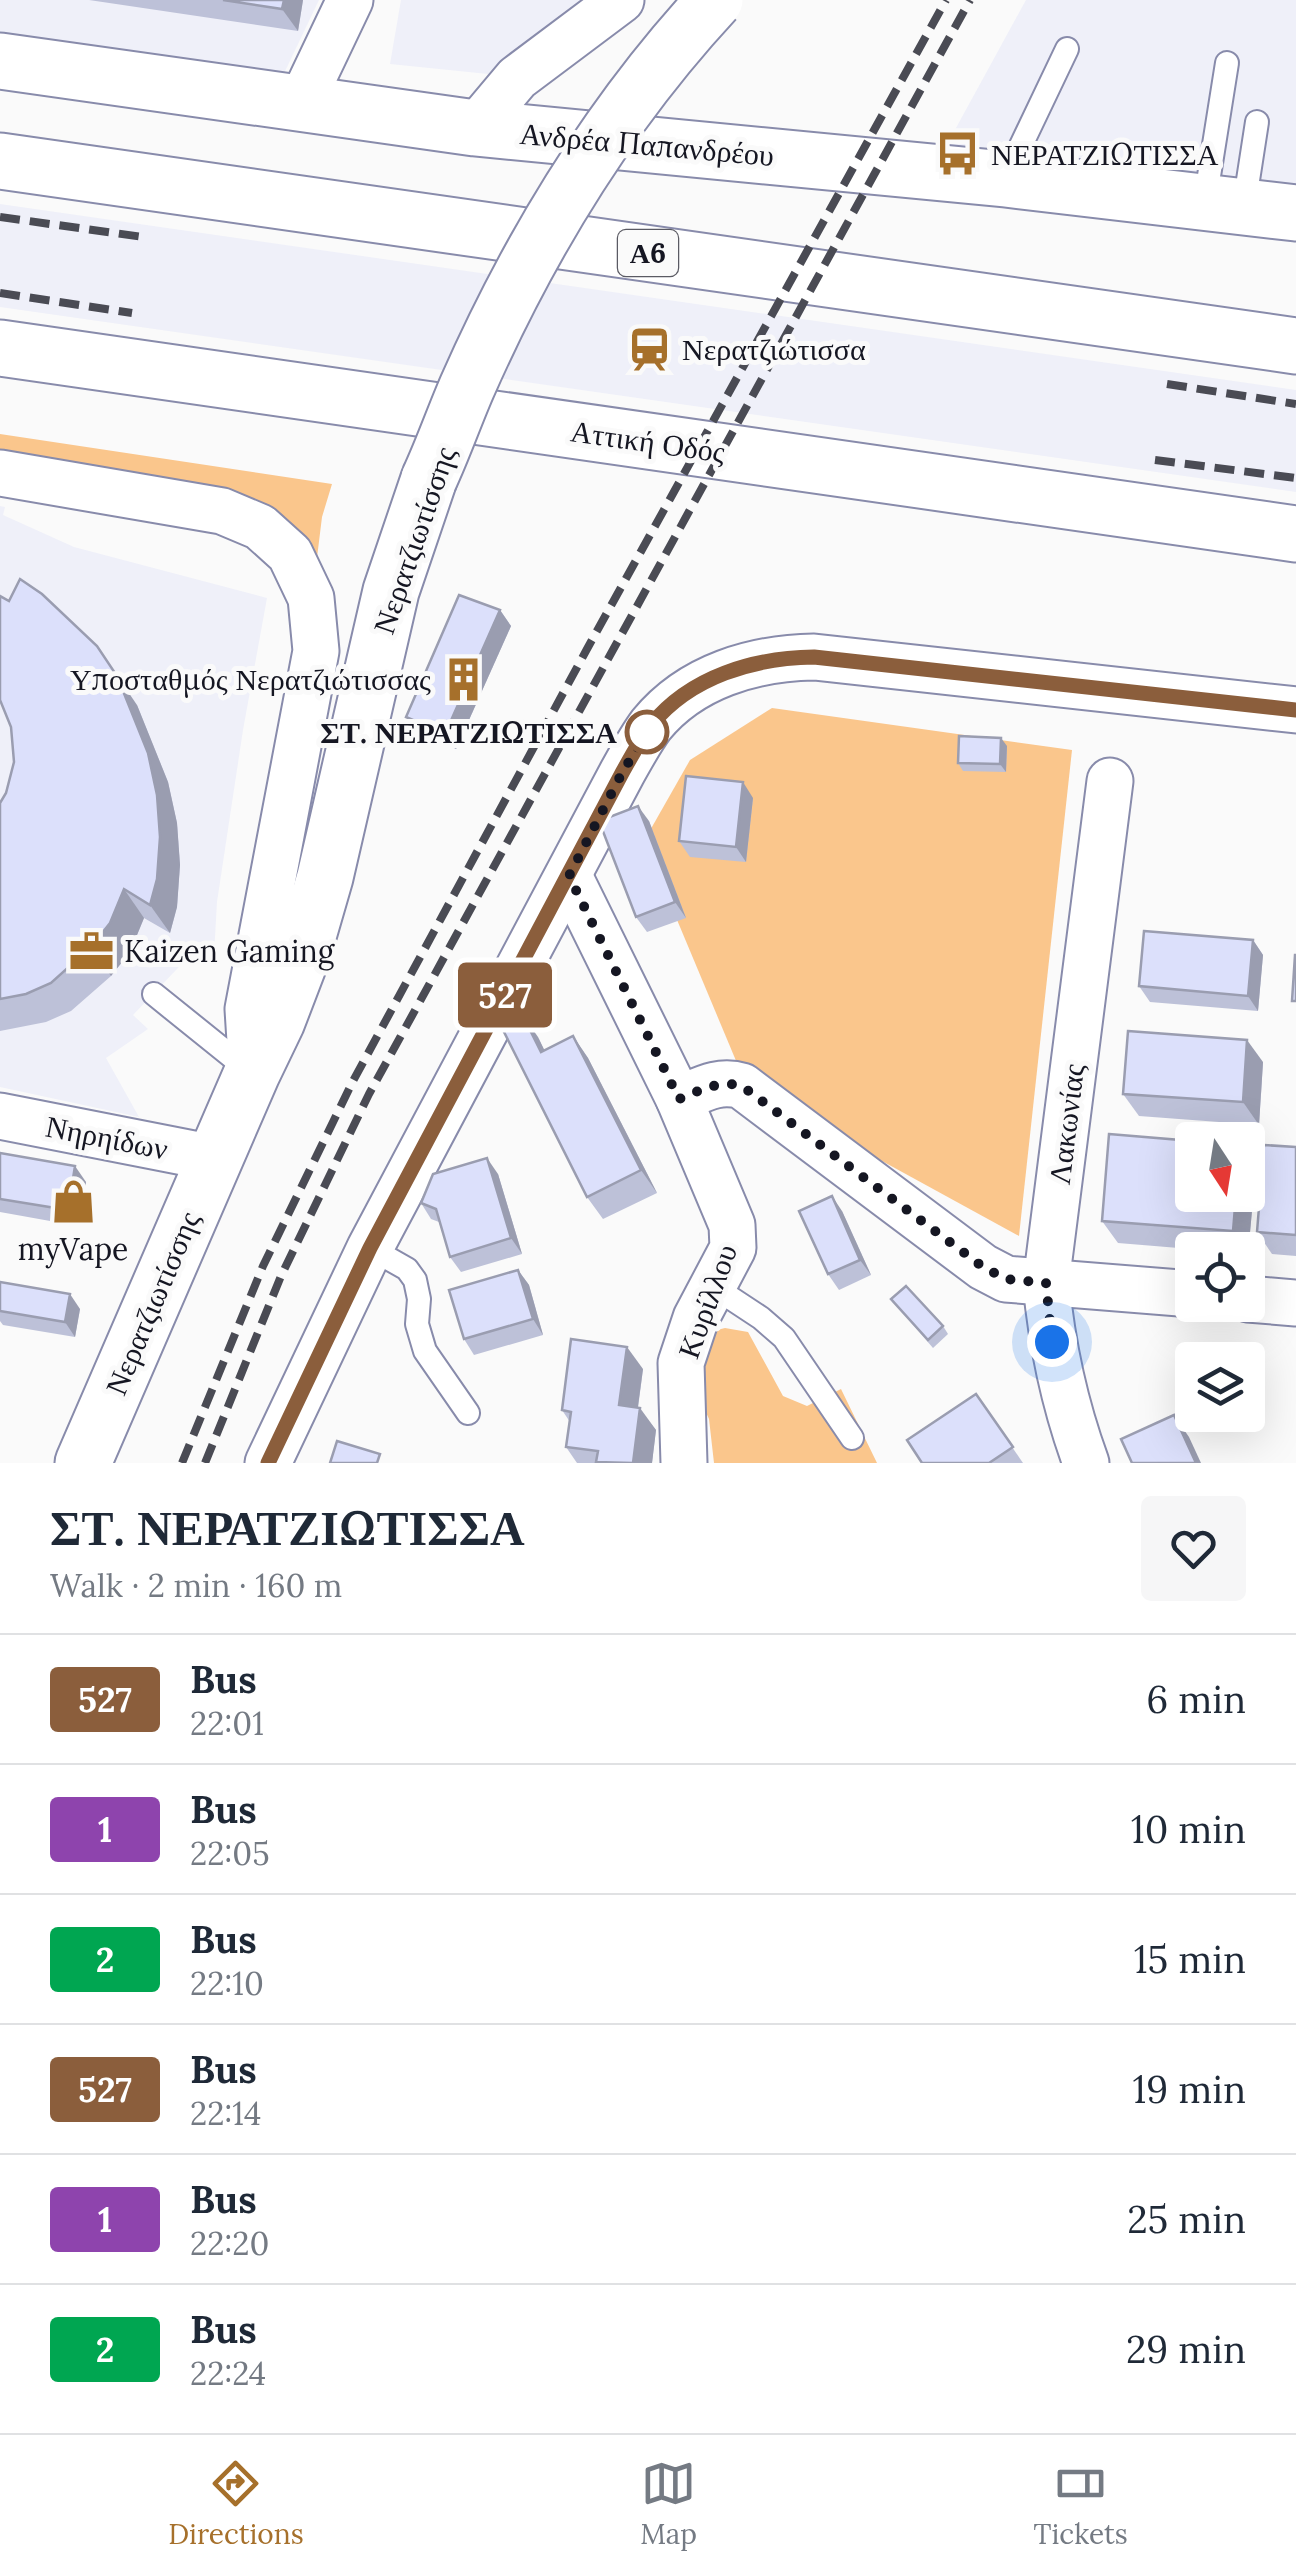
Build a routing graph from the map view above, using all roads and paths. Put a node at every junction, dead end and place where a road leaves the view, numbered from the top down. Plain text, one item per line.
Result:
1 (350, 0) edge
2 (621, 0) edge
3 (716, 0) edge
4 (1068, 48) dead end
5 (0, 61) edge
6 (1227, 63) dead end
7 (300, 105) junction
8 (1257, 122) dead end
9 (475, 128) junction
10 (0, 161) edge
11 (1005, 179) junction
12 (1248, 207) edge
13 (1296, 346) edge
14 (0, 348) edge
15 (0, 472) edge
16 (1296, 534) edge
17 (1296, 710) edge
18 (1110, 780) dead end
19 (569, 876) junction
20 (154, 994) dead end
21 (252, 1072) junction
22 (679, 1099) junction
23 (0, 1116) edge
24 (214, 1158) junction
25 (370, 1248) junction
26 (1046, 1283) junction
27 (714, 1287) junction
28 (1175, 1293) edge
29 (1265, 1300) edge
30 (1296, 1303) edge
31 (468, 1413) dead end
32 (852, 1438) dead end
33 (82, 1463) edge
34 (268, 1463) edge
35 (684, 1463) edge
36 (1086, 1463) edge

1 - 7 street
2 - 9 street
3 - 21 main road, Νερατζιωτίσσης, bridge
4 - 11 lane
5 - 7 main road, Ανδρέα Παπανδρέου
6 - 12 lane
7 - 9 main road, Ανδρέα Παπανδρέου
8 - 12 lane
9 - 11 main road, Ανδρέα Παπανδρέου
10 - 13 main road, Α6
11 - 12 main road, Ανδρέα Παπανδρέου
14 - 16 main road, Αττική Οδός
15 - 21 street
17 - 19 street
18 - 26 street, Λακωνίας
19 - 22 street, Κυρίλλου
19 - 25 street
20 - 21 lane
21 - 24 main road, Νερατζιωτίσσης
22 - 26 street
22 - 27 street, Κυρίλλου
23 - 24 street, Νηρηίδων
24 - 33 main road, Νερατζιωτίσσης
25 - 31 lane
25 - 34 street
26 - 28 street
26 - 36 street, Λακωνίας
27 - 32 lane
27 - 35 street, Κυρίλλου
29 - 30 street

